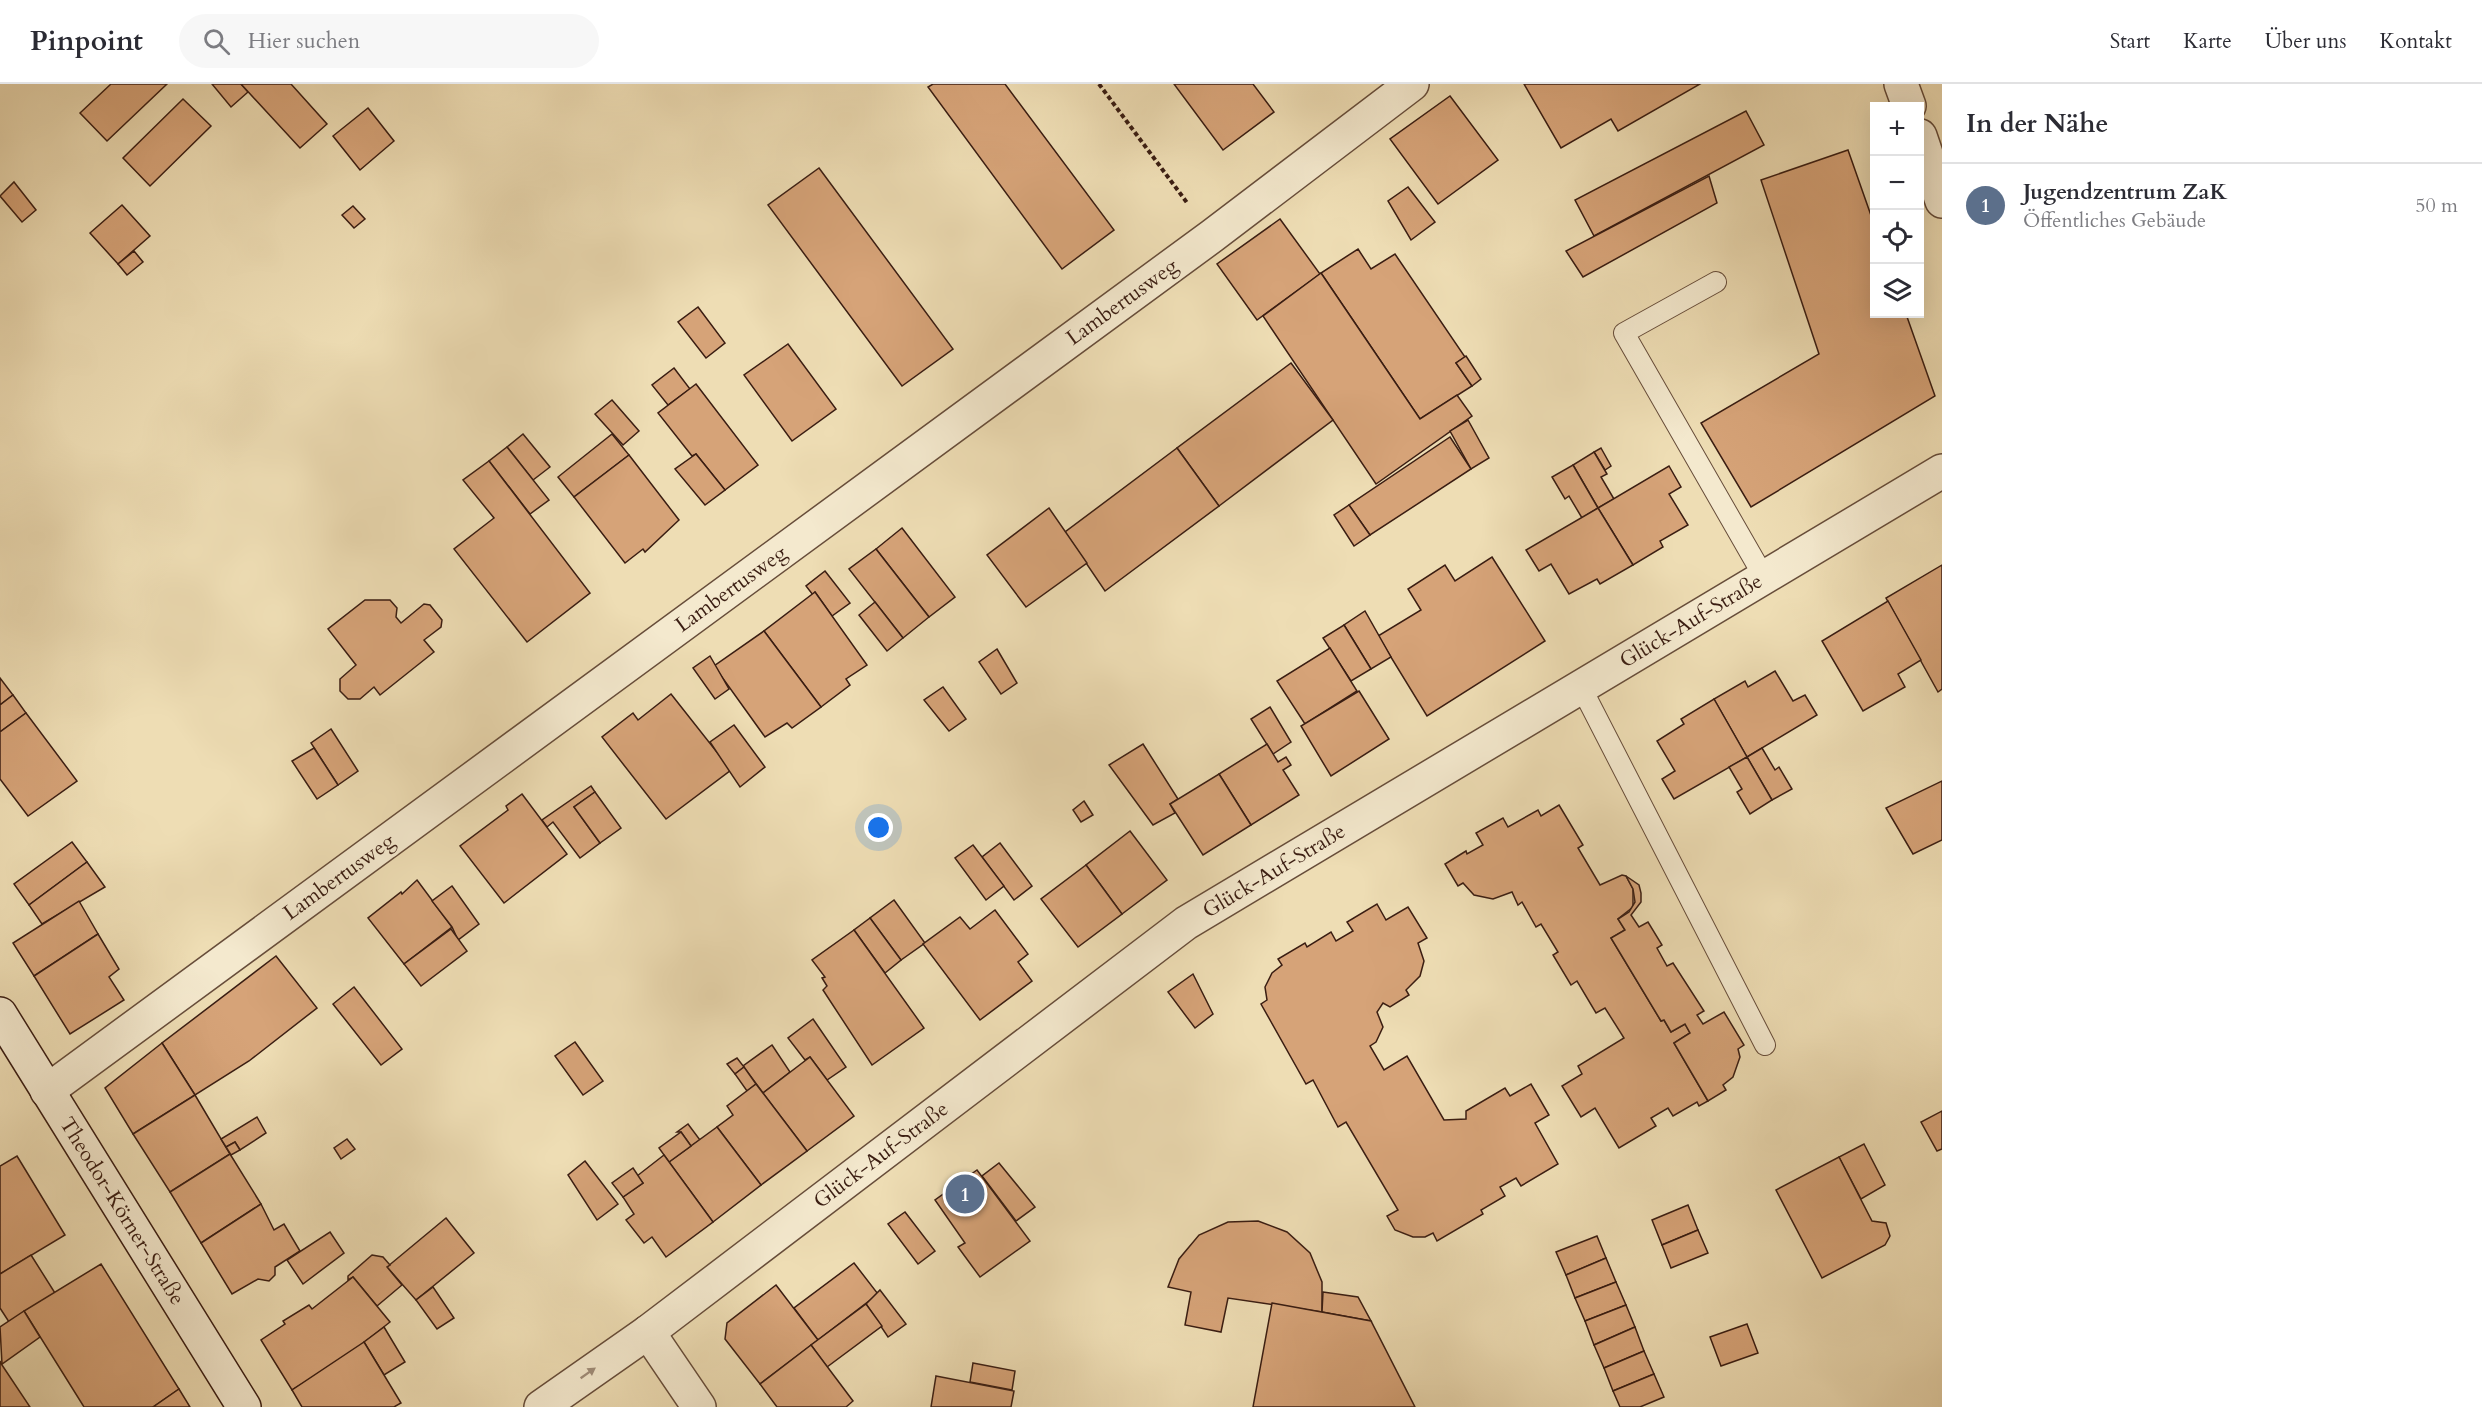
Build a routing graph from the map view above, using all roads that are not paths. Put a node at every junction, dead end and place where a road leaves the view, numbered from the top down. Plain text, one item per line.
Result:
1 (1412, 84) edge
2 (1901, 84) edge
3 (1908, 102) edge
4 (1924, 148) edge
5 (1942, 201) edge
6 (1716, 282) dead end
7 (1942, 471) edge
8 (1764, 577) junction
9 (1581, 687) junction
10 (0, 1014) edge
11 (1765, 1045) dead end
12 (46, 1091) junction
13 (648, 1332) junction
14 (244, 1407) edge
15 (540, 1407) edge
16 (699, 1407) edge

1 - 12 street, Lambertusweg
2 - 3 street
4 - 5 street
6 - 8 lane
7 - 8 street, Glück-Auf-Straße
8 - 9 street, Glück-Auf-Straße
9 - 11 lane
9 - 13 street, Glück-Auf-Straße
10 - 12 street, Theodor-Körner-Straße
12 - 14 street, Theodor-Körner-Straße
15 -> 13 street, Glück-Auf-Straße
13 - 16 street

